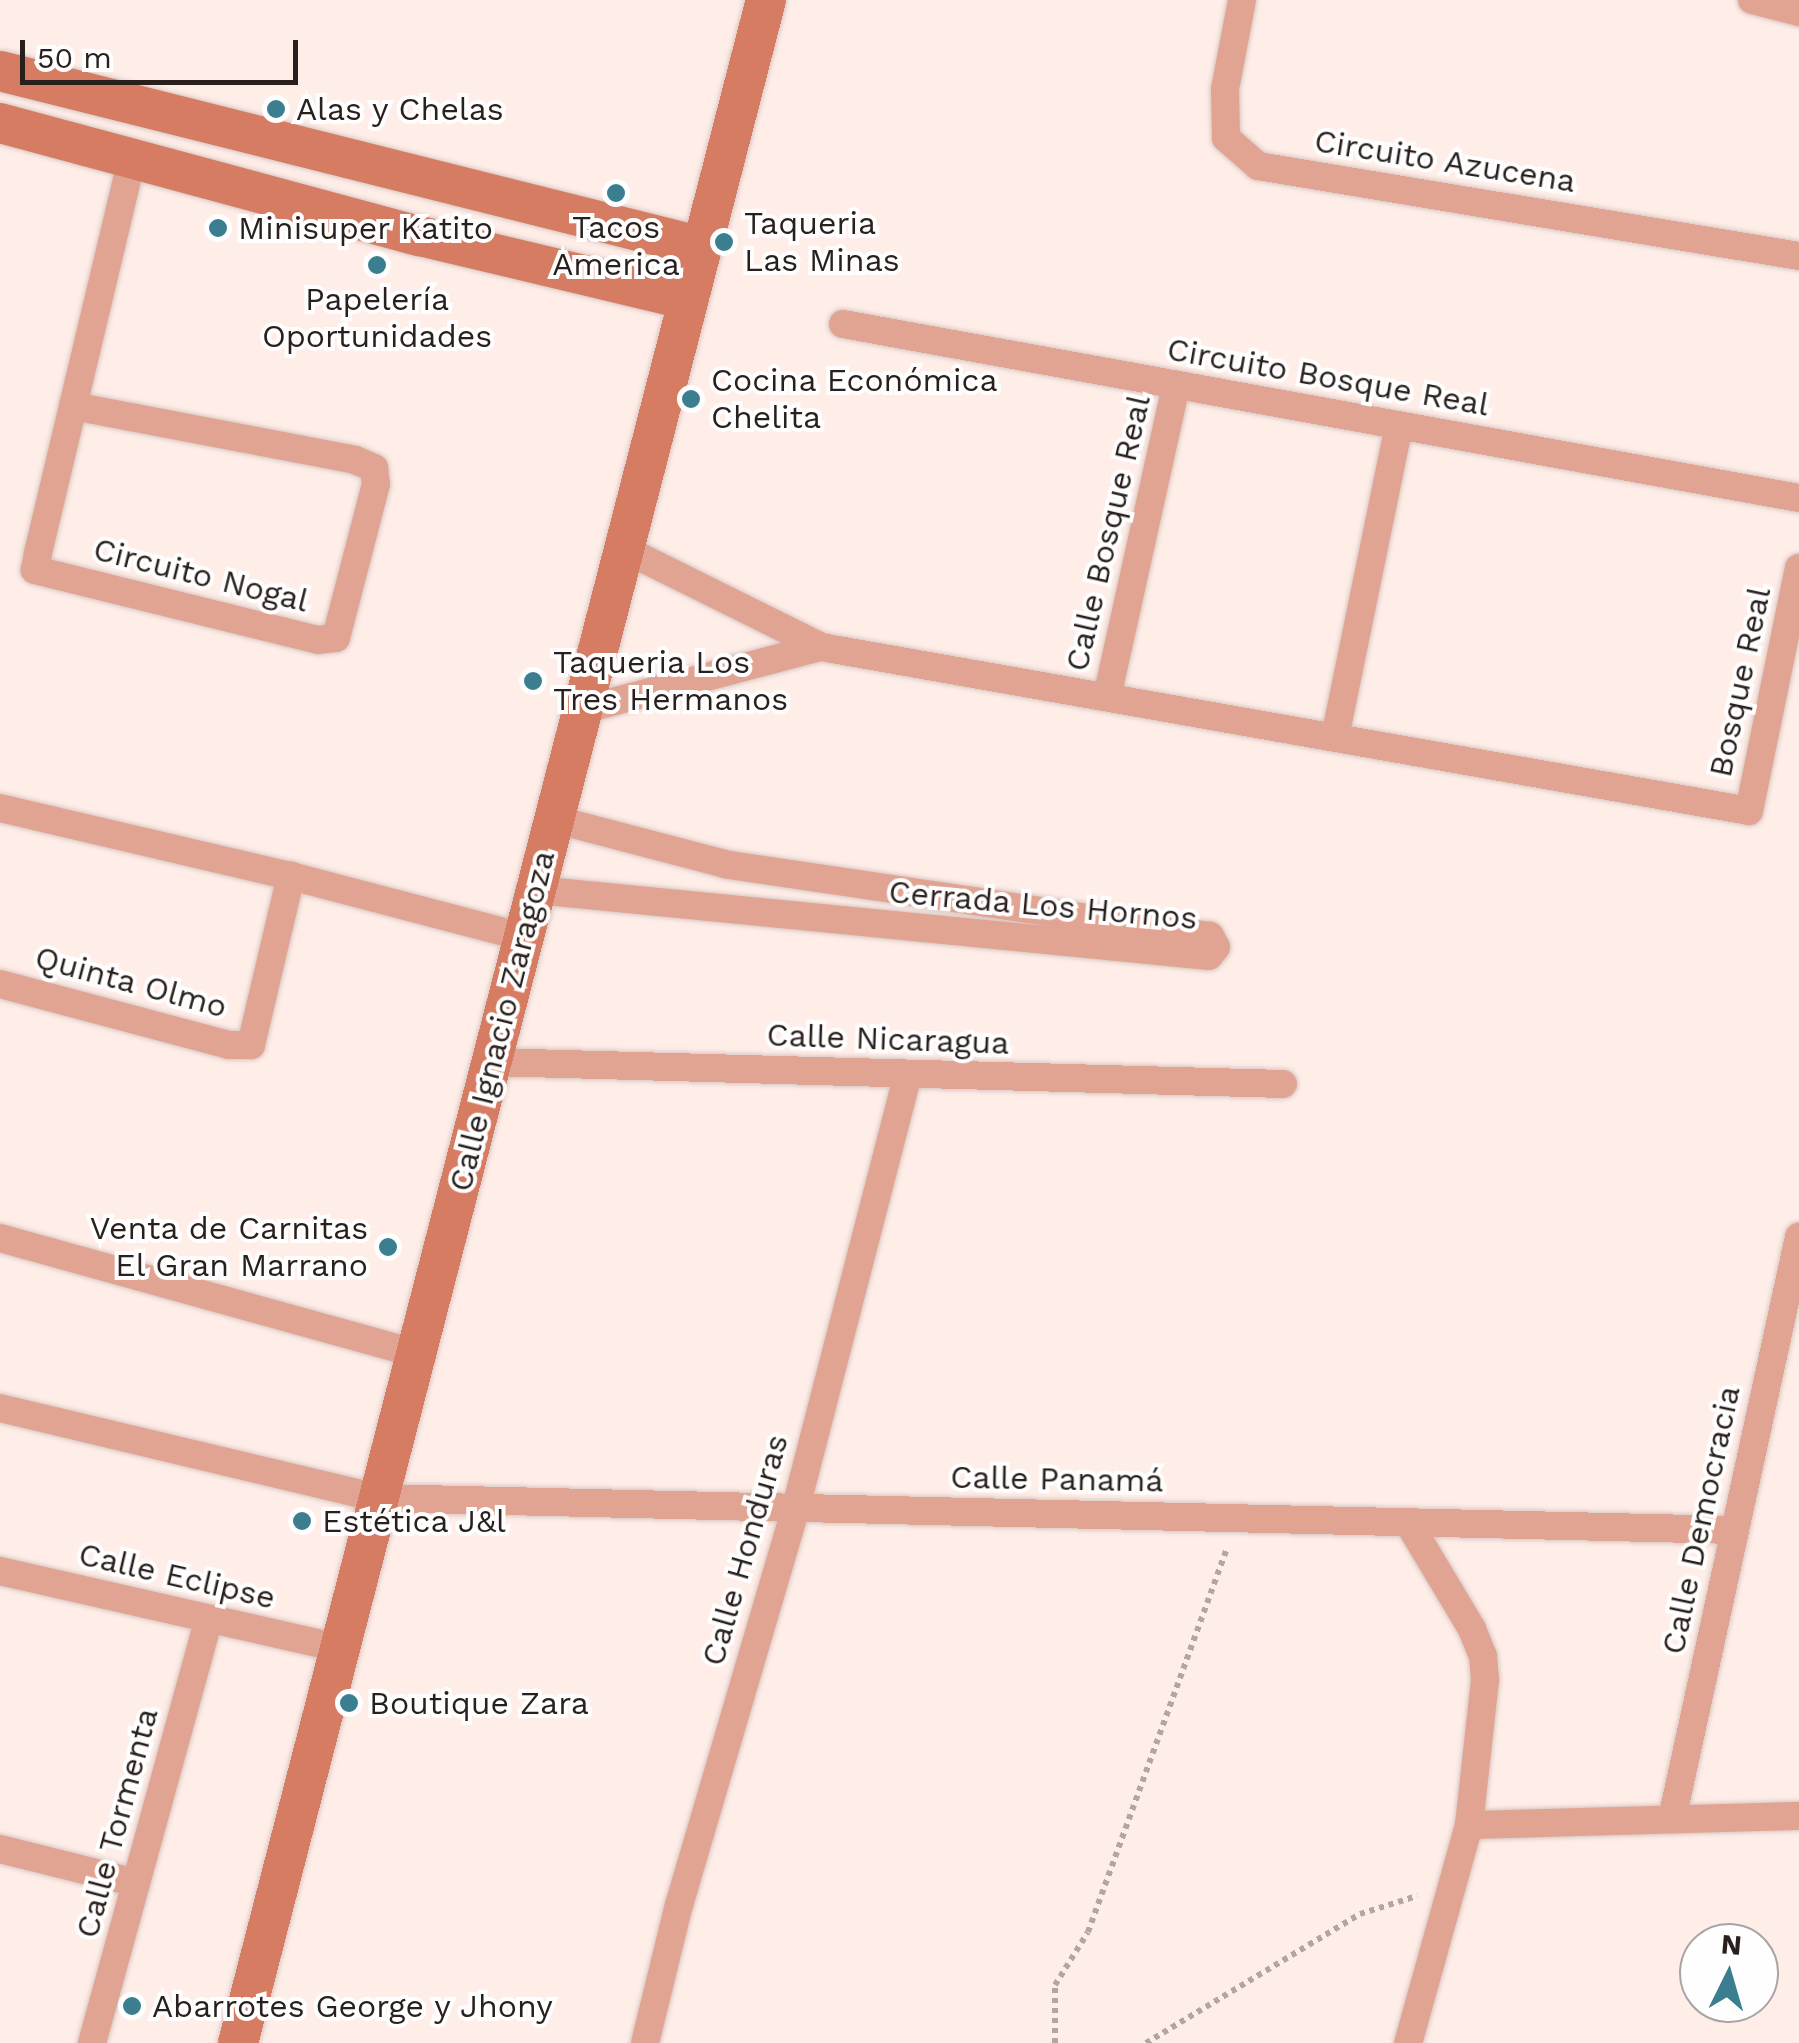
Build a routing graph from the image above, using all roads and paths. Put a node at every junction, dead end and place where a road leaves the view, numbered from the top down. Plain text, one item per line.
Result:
1 (766, 0) edge
2 (1242, 0) edge
3 (1752, 0) edge
4 (1799, 12) edge
5 (0, 71) edge
6 (0, 123) edge
7 (132, 158) junction
8 (436, 180) junction
9 (420, 236) junction
10 (702, 247) junction
11 (1799, 256) edge
12 (688, 300) junction
13 (844, 324) dead end
14 (1176, 384) junction
15 (74, 406) junction
16 (1400, 426) junction
17 (1799, 498) edge
18 (624, 548) junction
19 (1799, 568) edge
20 (822, 647) junction
21 (1107, 697) junction
22 (582, 710) junction
23 (1335, 738) junction
24 (0, 808) edge
25 (554, 818) junction
26 (725, 864) junction
27 (290, 876) junction
28 (536, 890) junction
29 (716, 909) junction
30 (524, 938) junction
31 (0, 984) edge
32 (491, 1062) junction
33 (908, 1076) junction
34 (1282, 1084) dead end
35 (1799, 1237) edge
36 (0, 1238) edge
37 (416, 1353) junction
38 (0, 1408) edge
39 (378, 1498) junction
40 (796, 1507) junction
41 (1238, 1518) junction
42 (1408, 1522) junction
43 (1735, 1530) junction
44 (0, 1571) edge
45 (208, 1621) junction
46 (340, 1648) junction
47 (1799, 1816) edge
48 (1672, 1819) junction
49 (1468, 1825) junction
50 (0, 1849) edge
51 (136, 1883) junction
52 (1452, 1884) junction
53 (92, 2043) edge
54 (238, 2043) edge
55 (645, 2043) edge
56 (1055, 2043) edge
57 (1146, 2043) edge
58 (1408, 2043) edge

1 - 10 main road, Calle Ignacio Zaragoza
2 - 11 street, Circuito Azucena
3 - 4 street
5 - 8 main road
6 - 7 main road
7 - 9 main road
7 - 15 street, Circuito Nogal
8 - 9 main road
8 - 10 main road
9 - 12 main road
10 - 12 main road, Calle Ignacio Zaragoza
12 - 18 main road, Calle Ignacio Zaragoza
13 - 14 street, Circuito Bosque Real
14 - 16 street, Circuito Bosque Real
14 - 21 street, Calle Bosque Real
15 - 15 street, Circuito Nogal
16 - 17 street, Circuito Bosque Real
16 - 23 street
18 - 20 street
18 - 22 main road, Calle Ignacio Zaragoza
19 - 23 street, Bosque Real
20 - 21 street
20 - 22 street
21 - 23 street
22 - 25 main road, Calle Ignacio Zaragoza
24 - 27 street
25 - 26 street, Cerrada Los Hornos
25 - 28 main road, Calle Ignacio Zaragoza
26 - 29 street
26 - 29 street, Cerrada Los Hornos
27 - 30 street
27 - 31 street, Quinta Olmo
28 - 29 street, Cerrada Los Hornos
28 - 30 main road, Calle Ignacio Zaragoza
30 - 32 main road, Calle Ignacio Zaragoza
32 - 33 street, Calle Nicaragua
32 - 37 main road, Calle Ignacio Zaragoza
33 - 34 street, Calle Nicaragua
33 - 40 street, Calle Honduras
35 - 43 street, Calle Democracia
36 - 37 street
37 - 39 main road, Calle Ignacio Zaragoza
38 - 39 street, Calle Panamá
39 - 40 street, Calle Panamá
39 - 46 main road, Calle Ignacio Zaragoza
40 - 41 street, Calle Panamá
40 - 55 street, Calle Honduras
41 - 42 street, Calle Panamá
41 - 56 path
42 - 43 street, Calle Panamá
42 - 49 street
43 - 48 street, Calle Democracia
44 - 45 street, Calle Eclipse
45 - 46 street, Calle Eclipse
45 - 51 street, Calle Tormenta
46 - 54 main road, Calle Ignacio Zaragoza
47 - 48 street
48 - 49 street
49 - 52 street
50 - 51 street
51 - 53 street, Calle Tormenta
52 - 57 path
52 - 58 street

